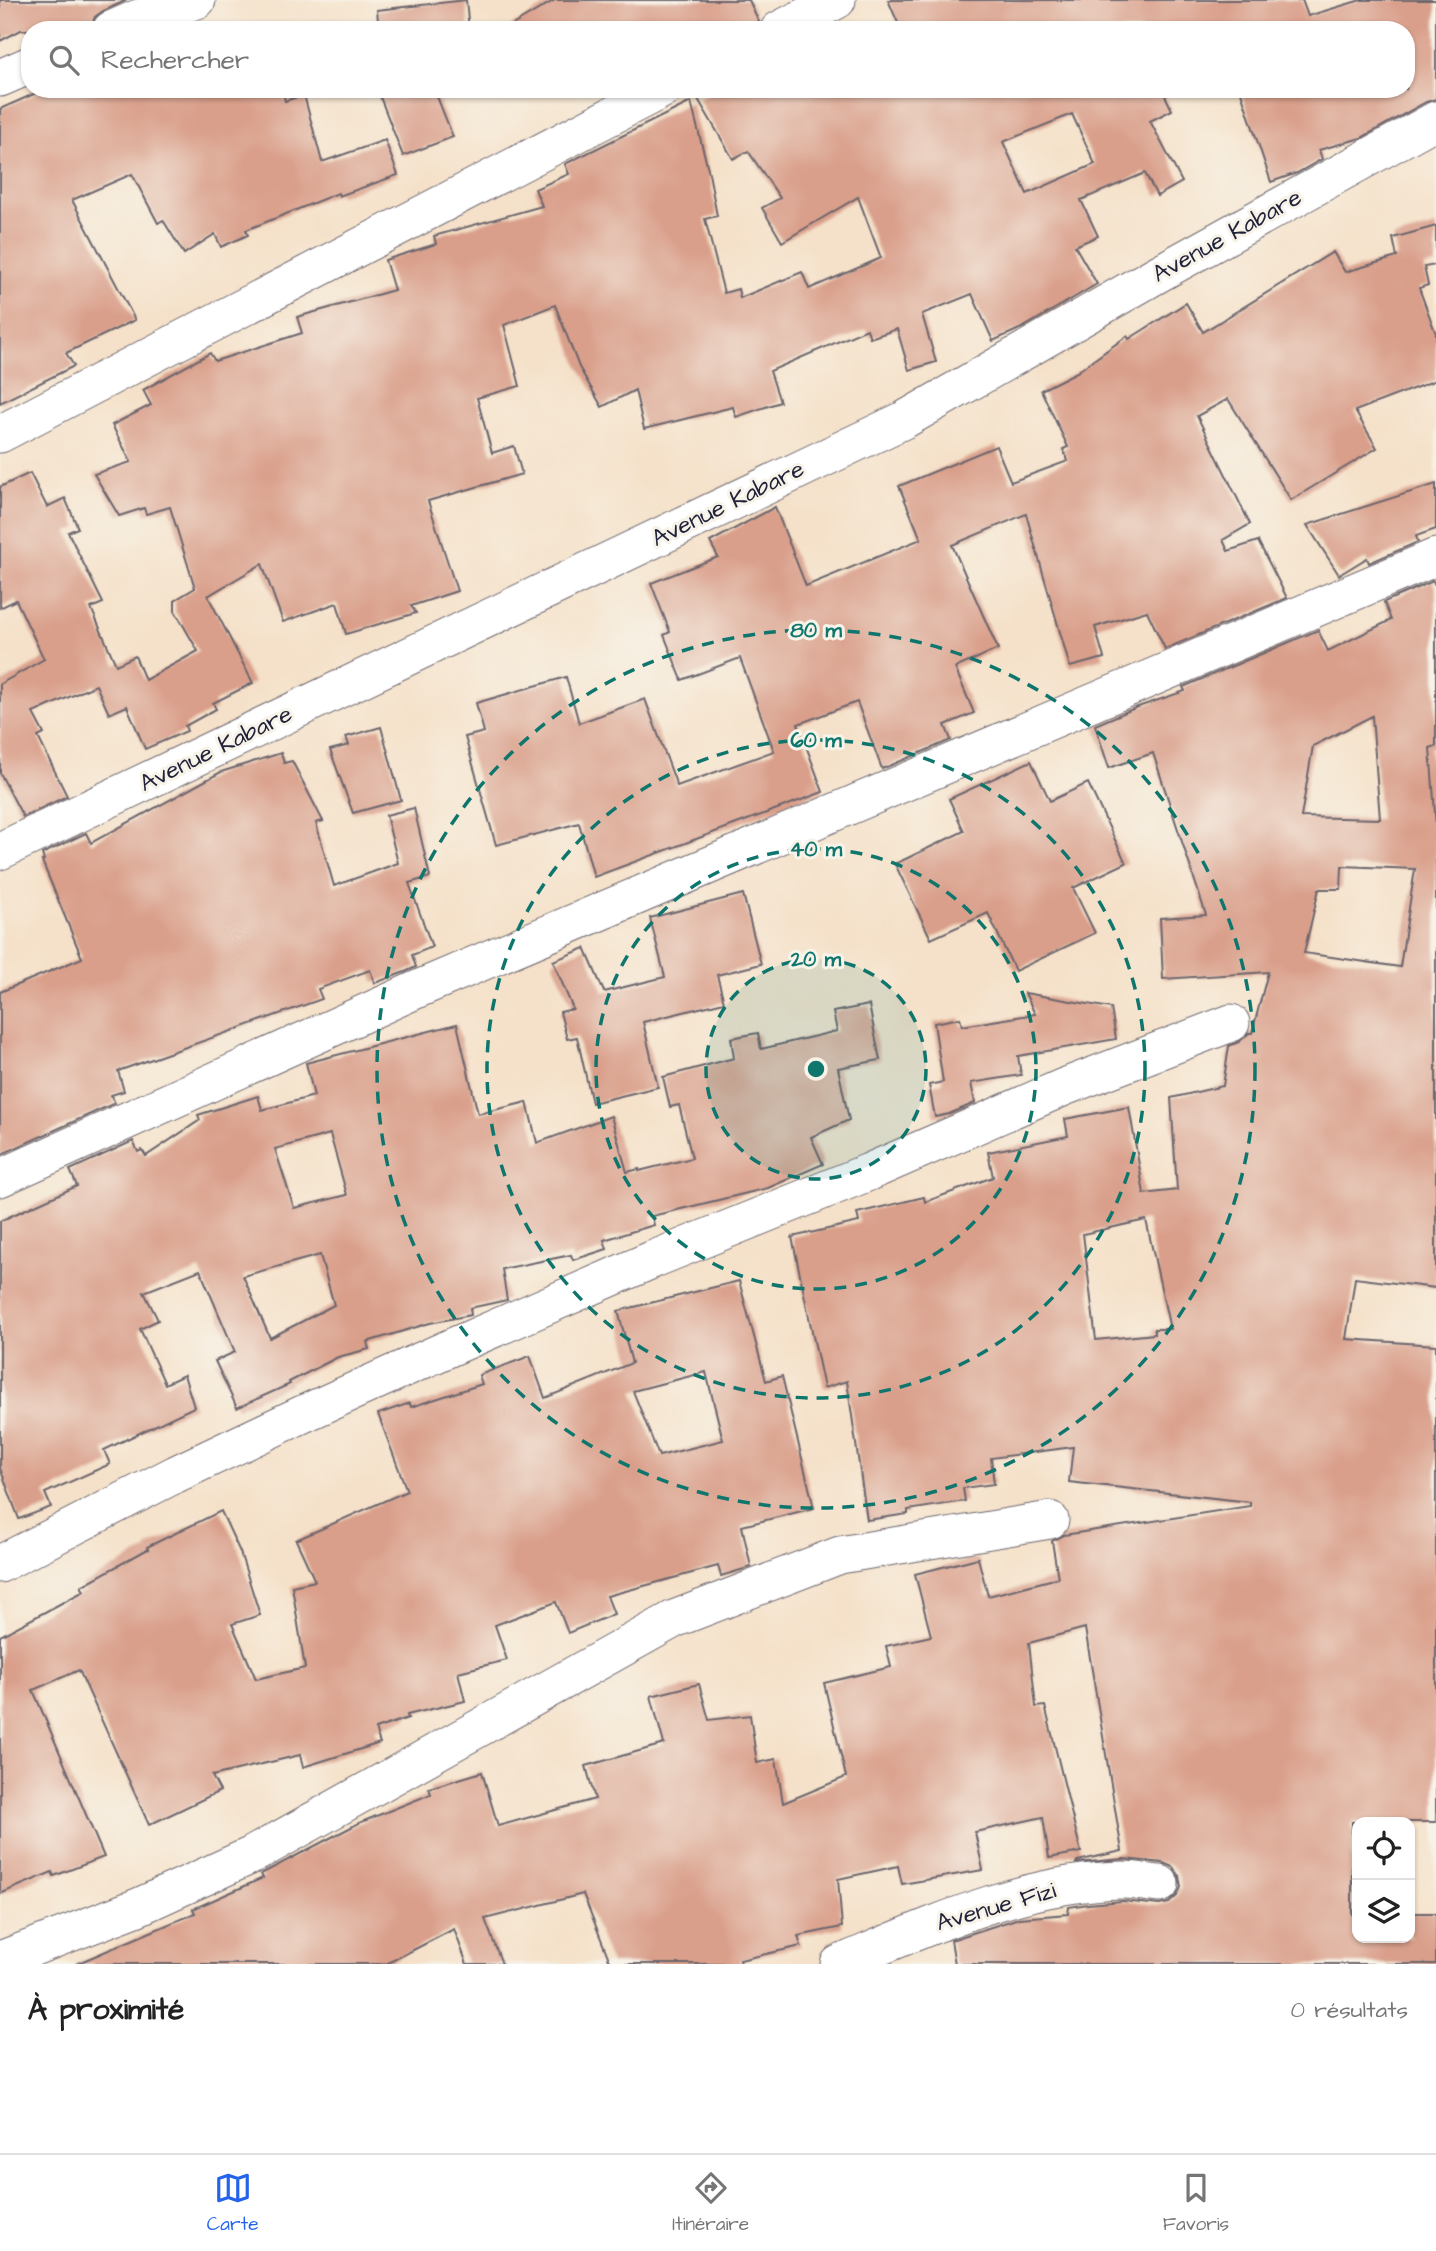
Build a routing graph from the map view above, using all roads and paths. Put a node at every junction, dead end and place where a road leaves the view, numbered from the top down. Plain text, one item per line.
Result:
1 (197, 0) edge
2 (836, 0) edge
3 (131, 21) edge
4 (796, 21) edge
5 (21, 69) edge
6 (0, 78) edge
7 (646, 98) edge
8 (1436, 120) edge
9 (0, 434) edge
10 (1436, 557) edge
11 (0, 851) edge
12 (1231, 1023) dead end
13 (0, 1178) edge
14 (1050, 1520) dead end
15 (0, 1564) edge
16 (1160, 1884) dead end
17 (0, 1960) edge
18 (839, 1964) edge

1 - 3 street
2 - 4 street
5 - 6 street
7 - 9 street
8 - 11 street, Avenue Kabare
10 - 13 street
12 - 15 street
14 - 17 street
16 - 18 street, Avenue Fizi

